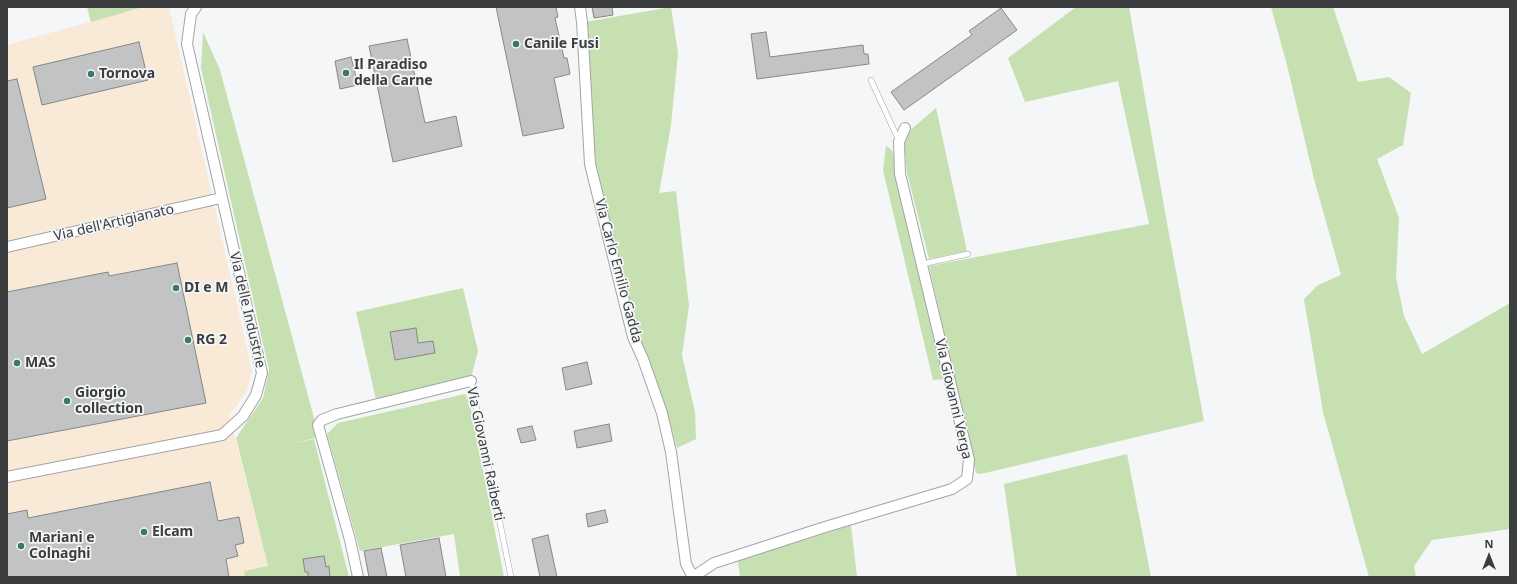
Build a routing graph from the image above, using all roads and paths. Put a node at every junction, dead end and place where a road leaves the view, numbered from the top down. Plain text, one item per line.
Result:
1 (196, 7) edge
2 (580, 7) edge
3 (871, 80) dead end
4 (905, 128) dead end
5 (899, 142) junction
6 (221, 198) junction
7 (7, 247) edge
8 (968, 254) dead end
9 (922, 264) junction
10 (471, 381) joint
11 (7, 477) edge
12 (358, 577) edge
13 (511, 577) edge
14 (693, 577) edge

1 - 6 street, Via delle Industrie
2 - 14 street, Via Carlo Emilio Gadda
3 - 5 lane
4 - 5 street, Via Giovanni Verga
5 - 9 street, Via Giovanni Verga
6 - 7 street, Via dell'Artigianato
6 - 11 street, Via delle Industrie
8 - 9 lane
9 - 14 street, Via Giovanni Verga
10 - 12 street, Via Giovanni Raiberti
10 - 13 lane, Via Giovanni Raiberti

